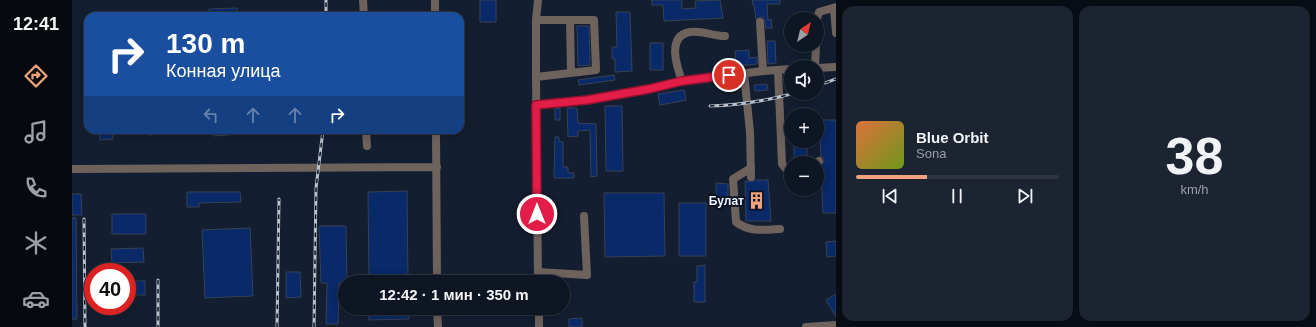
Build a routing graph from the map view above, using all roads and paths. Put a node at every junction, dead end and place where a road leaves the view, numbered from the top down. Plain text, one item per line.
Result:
1 (363, 0) edge
2 (435, 0) edge
3 (538, 0) edge
4 (835, 7) edge
5 (364, 12) edge
6 (435, 12) edge
7 (819, 12) edge
8 (536, 20) junction
9 (570, 20) junction
10 (760, 22) dead end
11 (836, 33) edge
12 (725, 36) dead end
13 (824, 67) edge
14 (836, 67) edge
15 (778, 70) junction
16 (784, 70) edge
17 (763, 71) junction
18 (571, 73) junction
19 (744, 73) junction
20 (536, 76) junction
21 (682, 81) junction
22 (536, 105) junction
23 (366, 134) edge
24 (436, 134) edge
25 (367, 146) dead end
26 (784, 166) edge
27 (437, 167) junction
28 (751, 168) junction
29 (72, 169) edge
30 (751, 177) dead end
31 (584, 216) dead end
32 (780, 229) dead end
33 (538, 272) joint
34 (437, 275) edge
35 (437, 315) edge
36 (539, 315) edge
37 (836, 325) edge
38 (438, 327) edge
39 (539, 327) edge
40 (806, 327) edge

1 - 5 street
2 - 6 street
3 - 8 street
4 - 7 street
4 - 11 street
8 - 9 street
8 - 20 street
9 - 18 street
9 - 18 street
10 - 17 street
12 - 21 street
13 - 14 street
15 - 16 street
15 - 17 street
15 - 26 street
17 - 19 street
18 - 20 street
19 - 21 street
19 - 28 street
20 - 22 street
21 - 22 street
22 - 33 street
23 - 25 street
24 - 27 street
27 - 29 street
27 - 34 street
28 - 30 street
28 - 32 street
31 - 33 street
35 - 38 street
36 - 39 street
37 - 40 street

